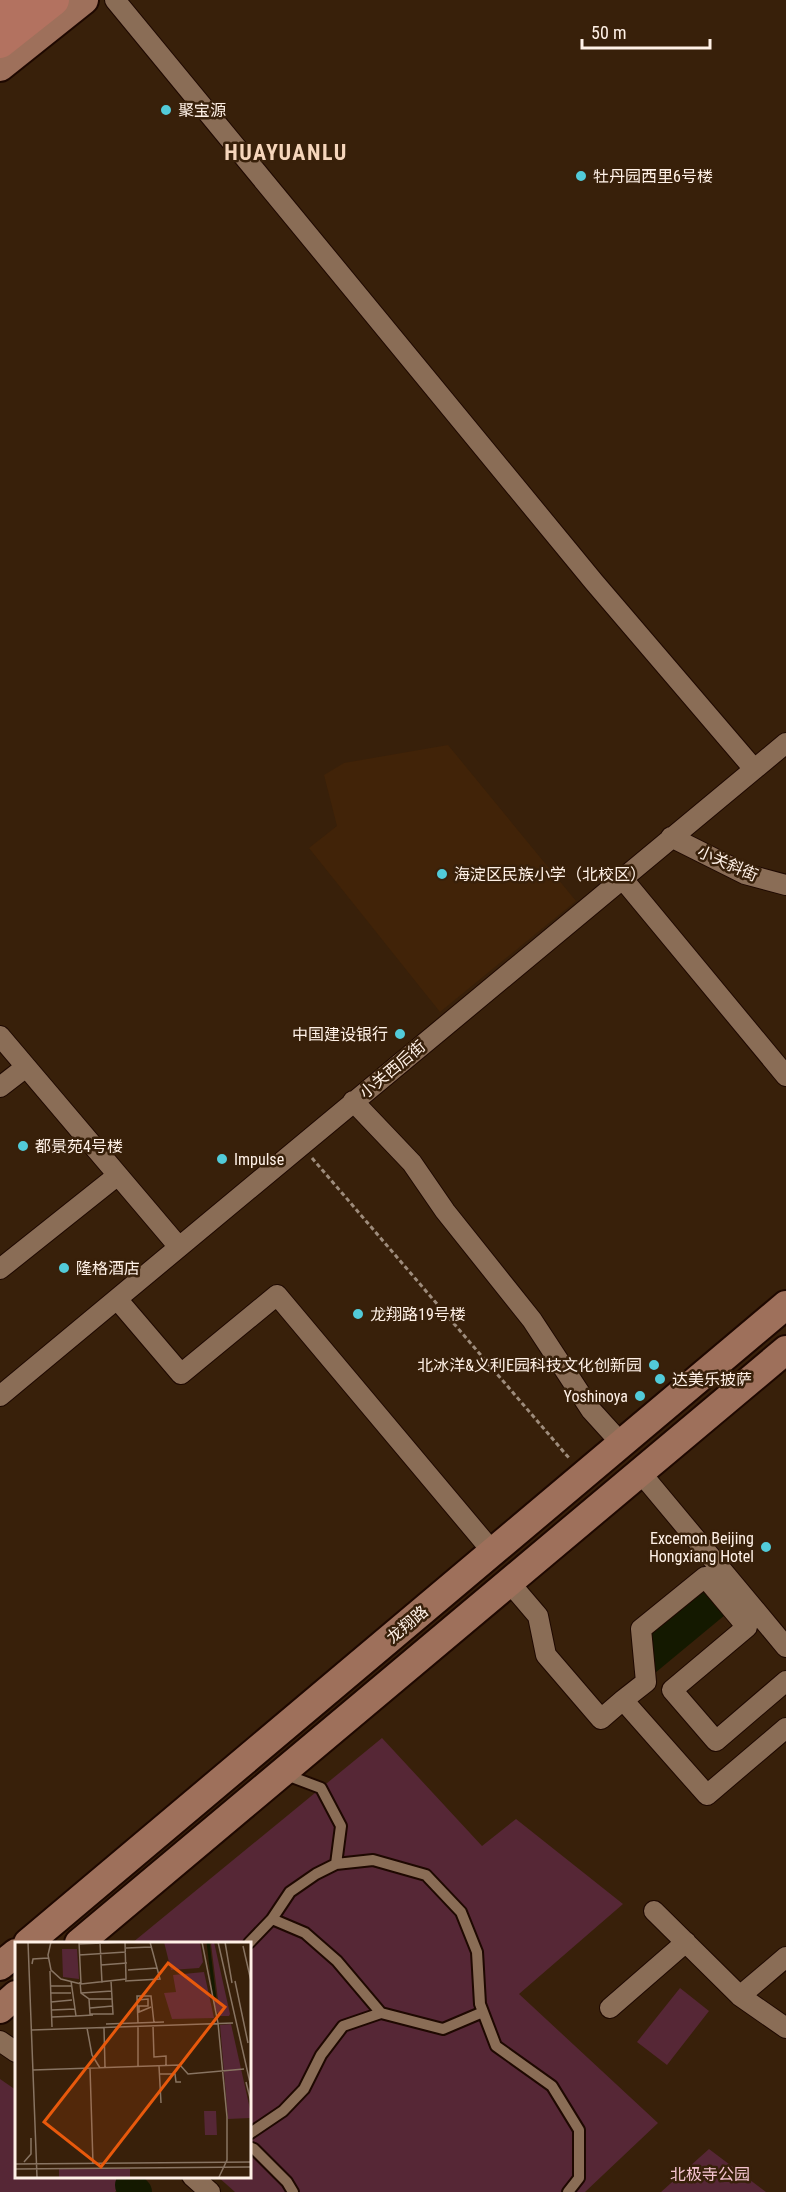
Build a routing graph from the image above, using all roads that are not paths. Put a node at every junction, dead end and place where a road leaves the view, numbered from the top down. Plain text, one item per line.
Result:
1 (15, 0) edge
2 (53, 0) edge
3 (84, 0) edge
4 (115, 0) edge
5 (0, 12) edge
6 (0, 42) edge
7 (0, 67) edge
8 (786, 743) edge
9 (754, 769) junction
10 (672, 837) junction
11 (622, 878) junction
12 (786, 885) edge
13 (0, 1036) edge
14 (26, 1067) junction
15 (786, 1076) edge
16 (0, 1088) edge
17 (353, 1101) junction
18 (118, 1175) junction
19 (179, 1247) junction
20 (0, 1269) edge
21 (117, 1299) junction
22 (786, 1305) edge
23 (786, 1350) edge
24 (0, 1396) edge
25 (621, 1443) junction
26 (640, 1472) junction
27 (492, 1551) junction
28 (509, 1582) junction
29 (786, 1647) edge
30 (786, 1681) edge
31 (631, 1699) junction
32 (786, 1728) edge
33 (281, 1773) junction
34 (336, 1864) junction
35 (654, 1911) dead end
36 (272, 1919) junction
37 (29, 1942) edge
38 (80, 1942) edge
39 (250, 1942) edge
40 (686, 1942) junction
41 (15, 1954) edge
42 (786, 1957) edge
43 (0, 1966) edge
44 (15, 1996) edge
45 (740, 1996) junction
46 (609, 2007) dead end
47 (0, 2009) edge
48 (483, 2012) junction
49 (381, 2013) junction
50 (786, 2028) edge
51 (0, 2041) edge
52 (15, 2051) edge
53 (250, 2133) edge
54 (250, 2147) edge
55 (194, 2177) edge
56 (210, 2192) edge
57 (293, 2192) edge
58 (568, 2192) edge

1 - 5 main road
2 - 6 main road
3 - 7 street
4 - 9 street
8 - 9 street, 小关西后街
9 - 10 street, 小关西后街
10 - 11 street, 小关西后街
10 - 12 street, 小关斜街
11 - 15 street
11 - 17 street, 小关西后街
13 - 14 street
14 - 16 street
14 - 18 street
17 - 19 street, 小关西后街
17 - 25 street
18 - 19 street
18 - 20 street
19 - 21 street, 小关西后街
21 - 24 street, 小关西后街
21 - 27 street
22 - 25 street, 龙翔路
23 - 26 street, 龙翔路
25 - 27 street, 龙翔路
26 - 28 street, 龙翔路
26 - 29 street
27 - 37 street, 龙翔路
28 - 31 street
28 - 33 street, 龙翔路
30 - 31 street
31 - 32 street
33 - 34 lane
33 - 38 street, 龙翔路
34 - 36 lane
34 - 48 lane
35 - 40 street
36 - 39 lane
36 - 49 lane
40 - 45 street
40 - 46 street
41 - 43 street
42 - 45 street
44 - 47 street
45 - 50 street
48 - 49 lane
48 - 58 lane
49 - 53 lane
51 - 52 street
54 - 57 lane
55 - 56 street

